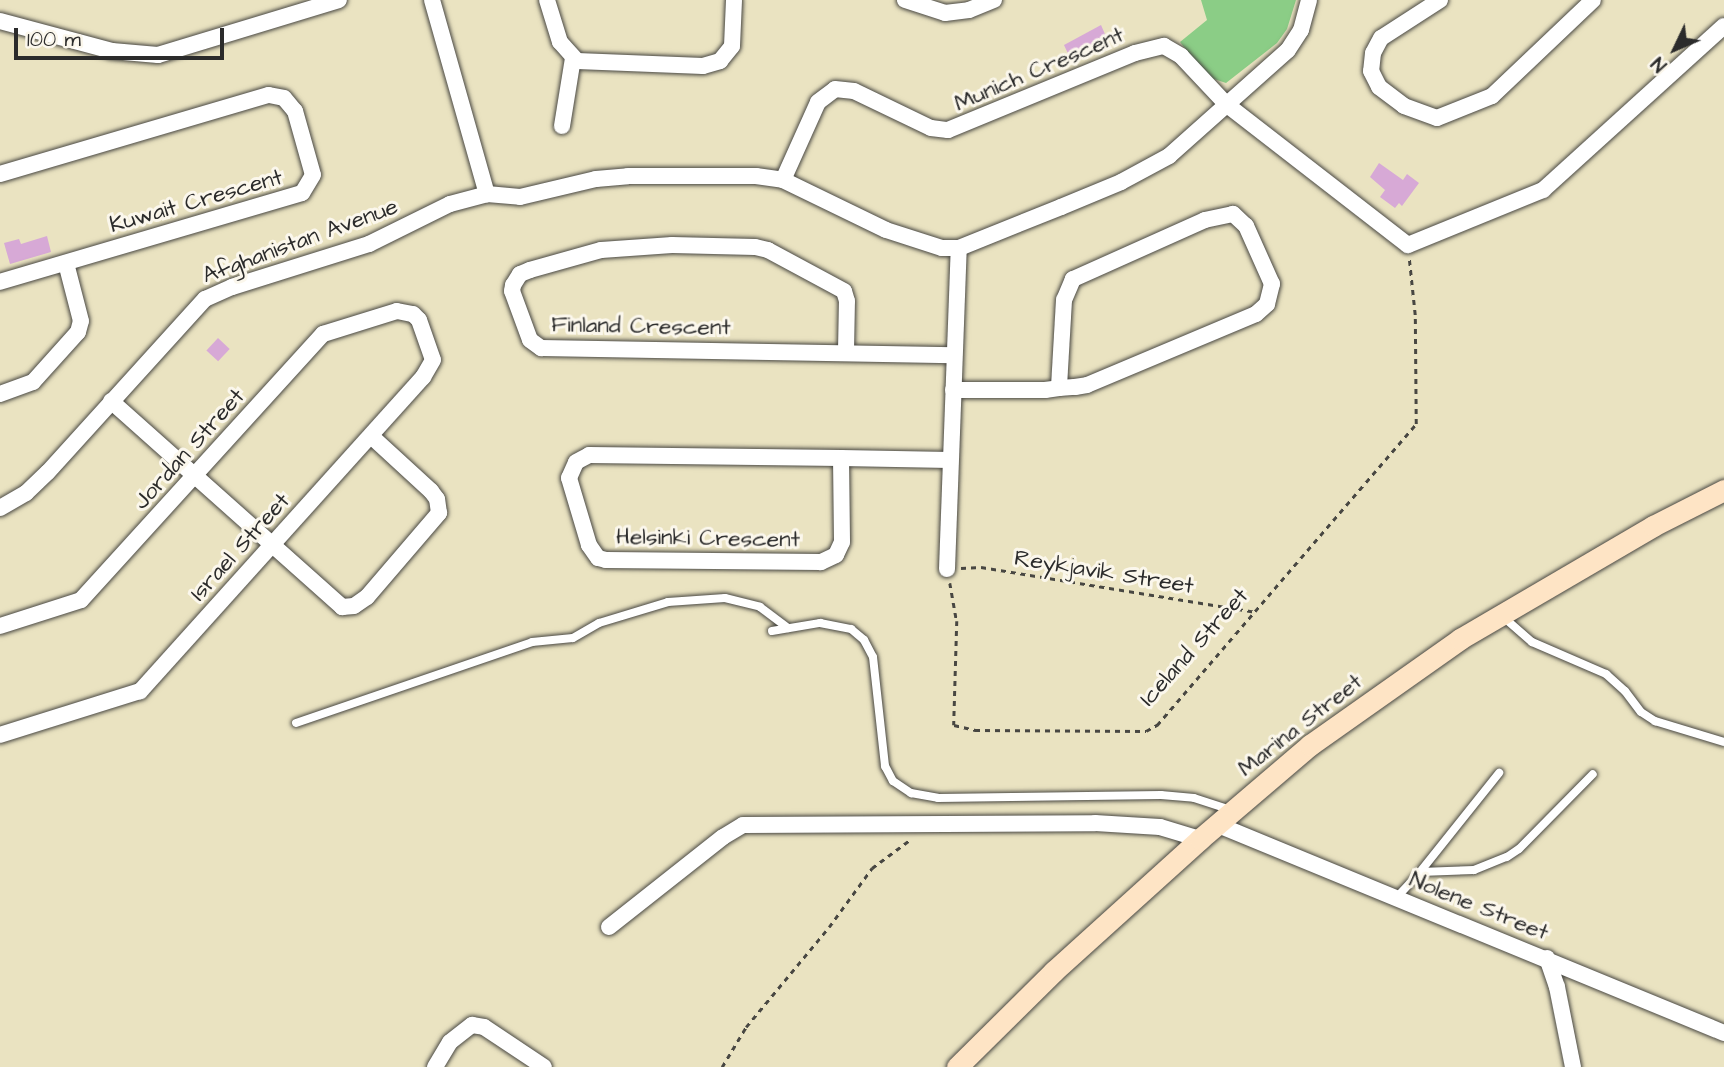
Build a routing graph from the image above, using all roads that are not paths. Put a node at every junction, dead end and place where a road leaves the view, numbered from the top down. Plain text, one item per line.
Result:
1 (340, 0) edge
2 (432, 0) edge
3 (547, 0) edge
4 (734, 0) edge
5 (905, 0) edge
6 (993, 0) edge
7 (1308, 0) edge
8 (1440, 0) edge
9 (1593, 0) edge
10 (0, 21) edge
11 (1724, 26) edge
12 (573, 58) junction
13 (1226, 104) junction
14 (562, 126) dead end
15 (0, 174) edge
16 (783, 180) junction
17 (485, 186) junction
18 (958, 248) junction
19 (66, 263) junction
20 (0, 282) edge
21 (413, 314) joint
22 (846, 351) junction
23 (954, 355) junction
24 (1059, 388) junction
25 (953, 390) junction
26 (0, 394) edge
27 (111, 401) junction
28 (372, 437) junction
29 (841, 458) junction
30 (950, 460) junction
31 (195, 476) junction
32 (1724, 489) edge
33 (0, 508) edge
34 (272, 545) junction
35 (947, 569) road end
36 (1500, 614) junction
37 (0, 626) edge
38 (788, 628) junction
39 (772, 631) dead end
40 (296, 723) dead end
41 (0, 735) edge
42 (1724, 742) edge
43 (1499, 773) dead end
44 (1593, 774) dead end
45 (1224, 818) junction
46 (1200, 839) junction
47 (1420, 872) junction
48 (1397, 897) junction
49 (609, 927) dead end
50 (1547, 958) junction
51 (1724, 1033) edge
52 (435, 1067) edge
53 (544, 1067) edge
54 (957, 1067) edge
55 (1573, 1067) edge

1 - 10 street
2 - 17 street
3 - 12 street
4 - 12 street
5 - 6 street
7 - 13 street, Afghanistan Avenue
8 - 9 street
11 - 13 street
12 - 14 street
13 - 16 street, Munich Crescent
13 - 18 street, Afghanistan Avenue
15 - 19 street, Kuwait Crescent
16 - 17 street, Afghanistan Avenue
16 - 18 street, Afghanistan Avenue
17 - 27 street, Afghanistan Avenue
18 - 23 street
19 - 20 street, Kuwait Crescent
19 - 26 street
21 - 28 street, Israel Street
21 - 31 street, Jordan Street
22 - 22 street, Finland Crescent
22 - 23 street, Finland Crescent
23 - 25 street
24 - 24 street
24 - 25 street
25 - 30 street
27 - 31 street
27 - 33 street, Afghanistan Avenue
28 - 34 street, Israel Street
28 - 34 street
29 - 29 street, Helsinki Crescent
29 - 30 street, Helsinki Crescent
30 - 35 street
31 - 34 street
31 - 37 street, Jordan Street
32 - 36 main road, Marina Street
34 - 41 street, Israel Street
36 - 42 lane
36 - 45 main road, Marina Street
38 - 39 lane
38 - 40 lane
38 - 45 lane
43 - 47 lane
44 - 47 lane
45 - 46 main road, Marina Street
45 - 48 street, Nolene Street
46 - 49 street
46 - 54 main road, Marina Street
47 - 48 lane
48 - 50 street, Nolene Street
50 - 51 street, Nolene Street
50 - 55 street
52 - 53 street

